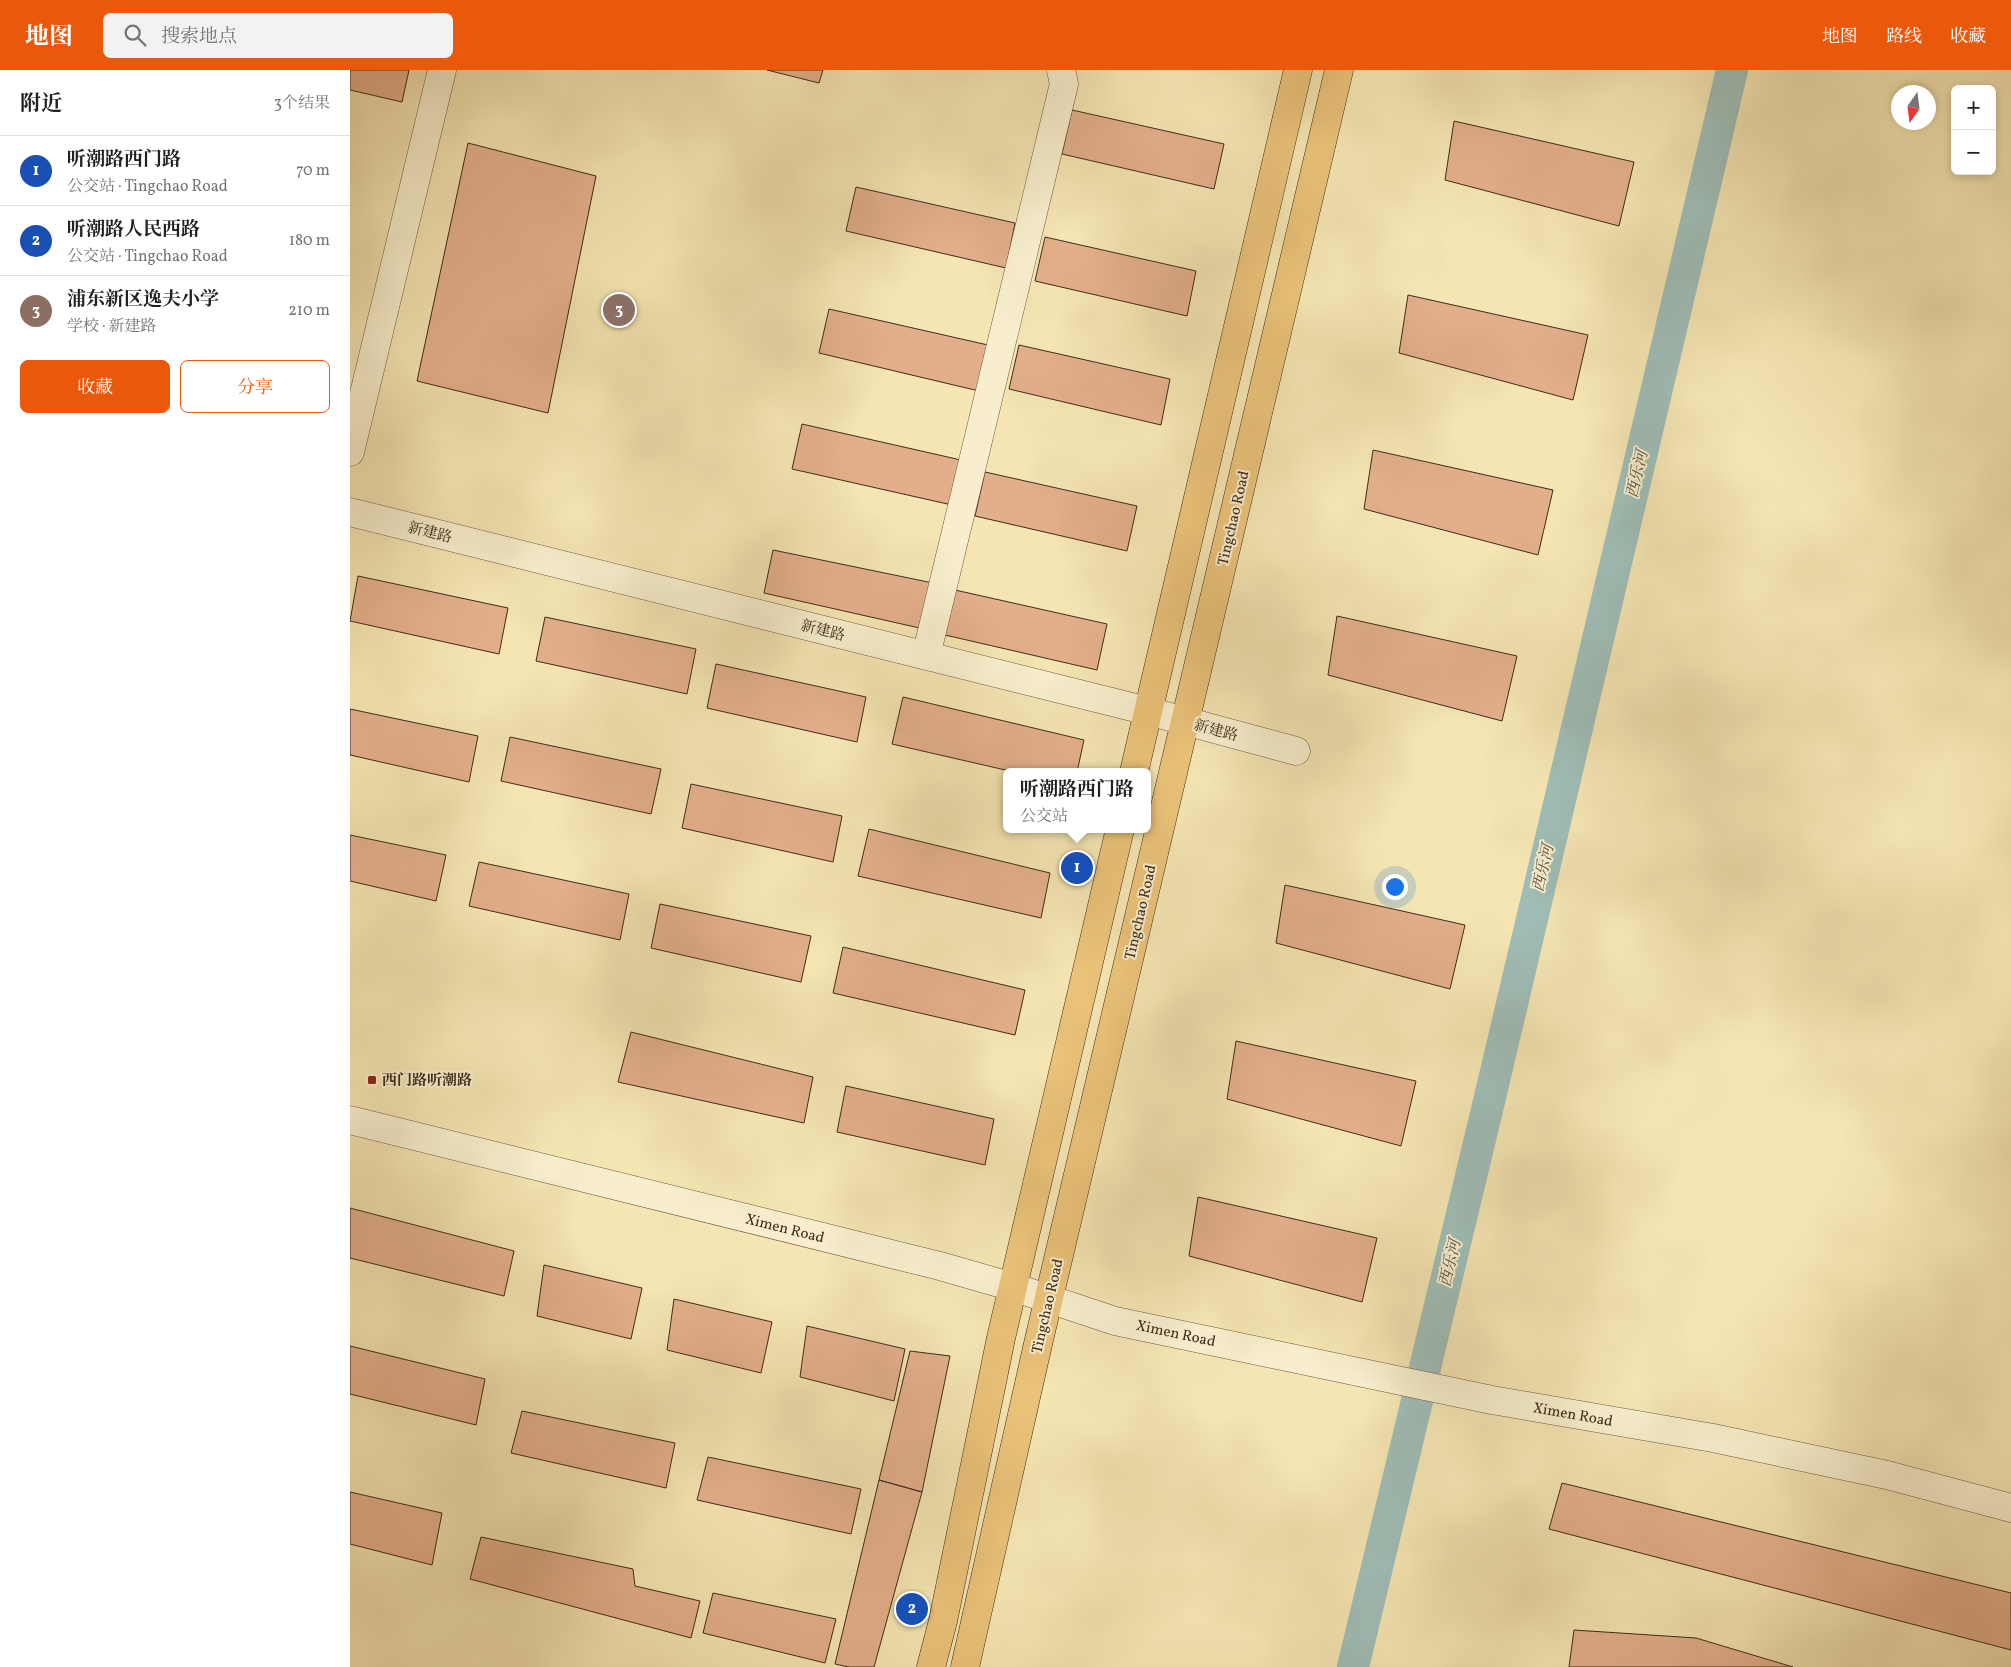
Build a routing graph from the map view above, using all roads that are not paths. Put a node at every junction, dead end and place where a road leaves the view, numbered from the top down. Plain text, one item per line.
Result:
1 (442, 70) edge
2 (1061, 70) edge
3 (1298, 70) edge
4 (1339, 70) edge
5 (350, 452) edge
6 (350, 512) edge
7 (926, 656) junction
8 (1148, 711) junction
9 (1185, 722) junction
10 (1296, 751) dead end
11 (1135, 768) edge
12 (1119, 833) edge
13 (350, 1120) edge
14 (1013, 1287) junction
15 (1049, 1299) junction
16 (2011, 1508) edge
17 (931, 1667) edge
18 (965, 1667) edge

1 - 5 street
2 - 7 street
3 - 8 main road
4 - 9 main road, Tingchao Road
6 - 7 street, 新建路
7 - 8 street, 新建路
8 - 9 street, 新建路
8 - 11 main road
9 - 10 street, 新建路
9 - 15 main road, Tingchao Road
12 - 14 main road
13 - 14 street, Ximen Road
14 - 15 street, Ximen Road
14 - 17 main road
15 - 16 street, Ximen Road
15 - 18 main road, Tingchao Road

